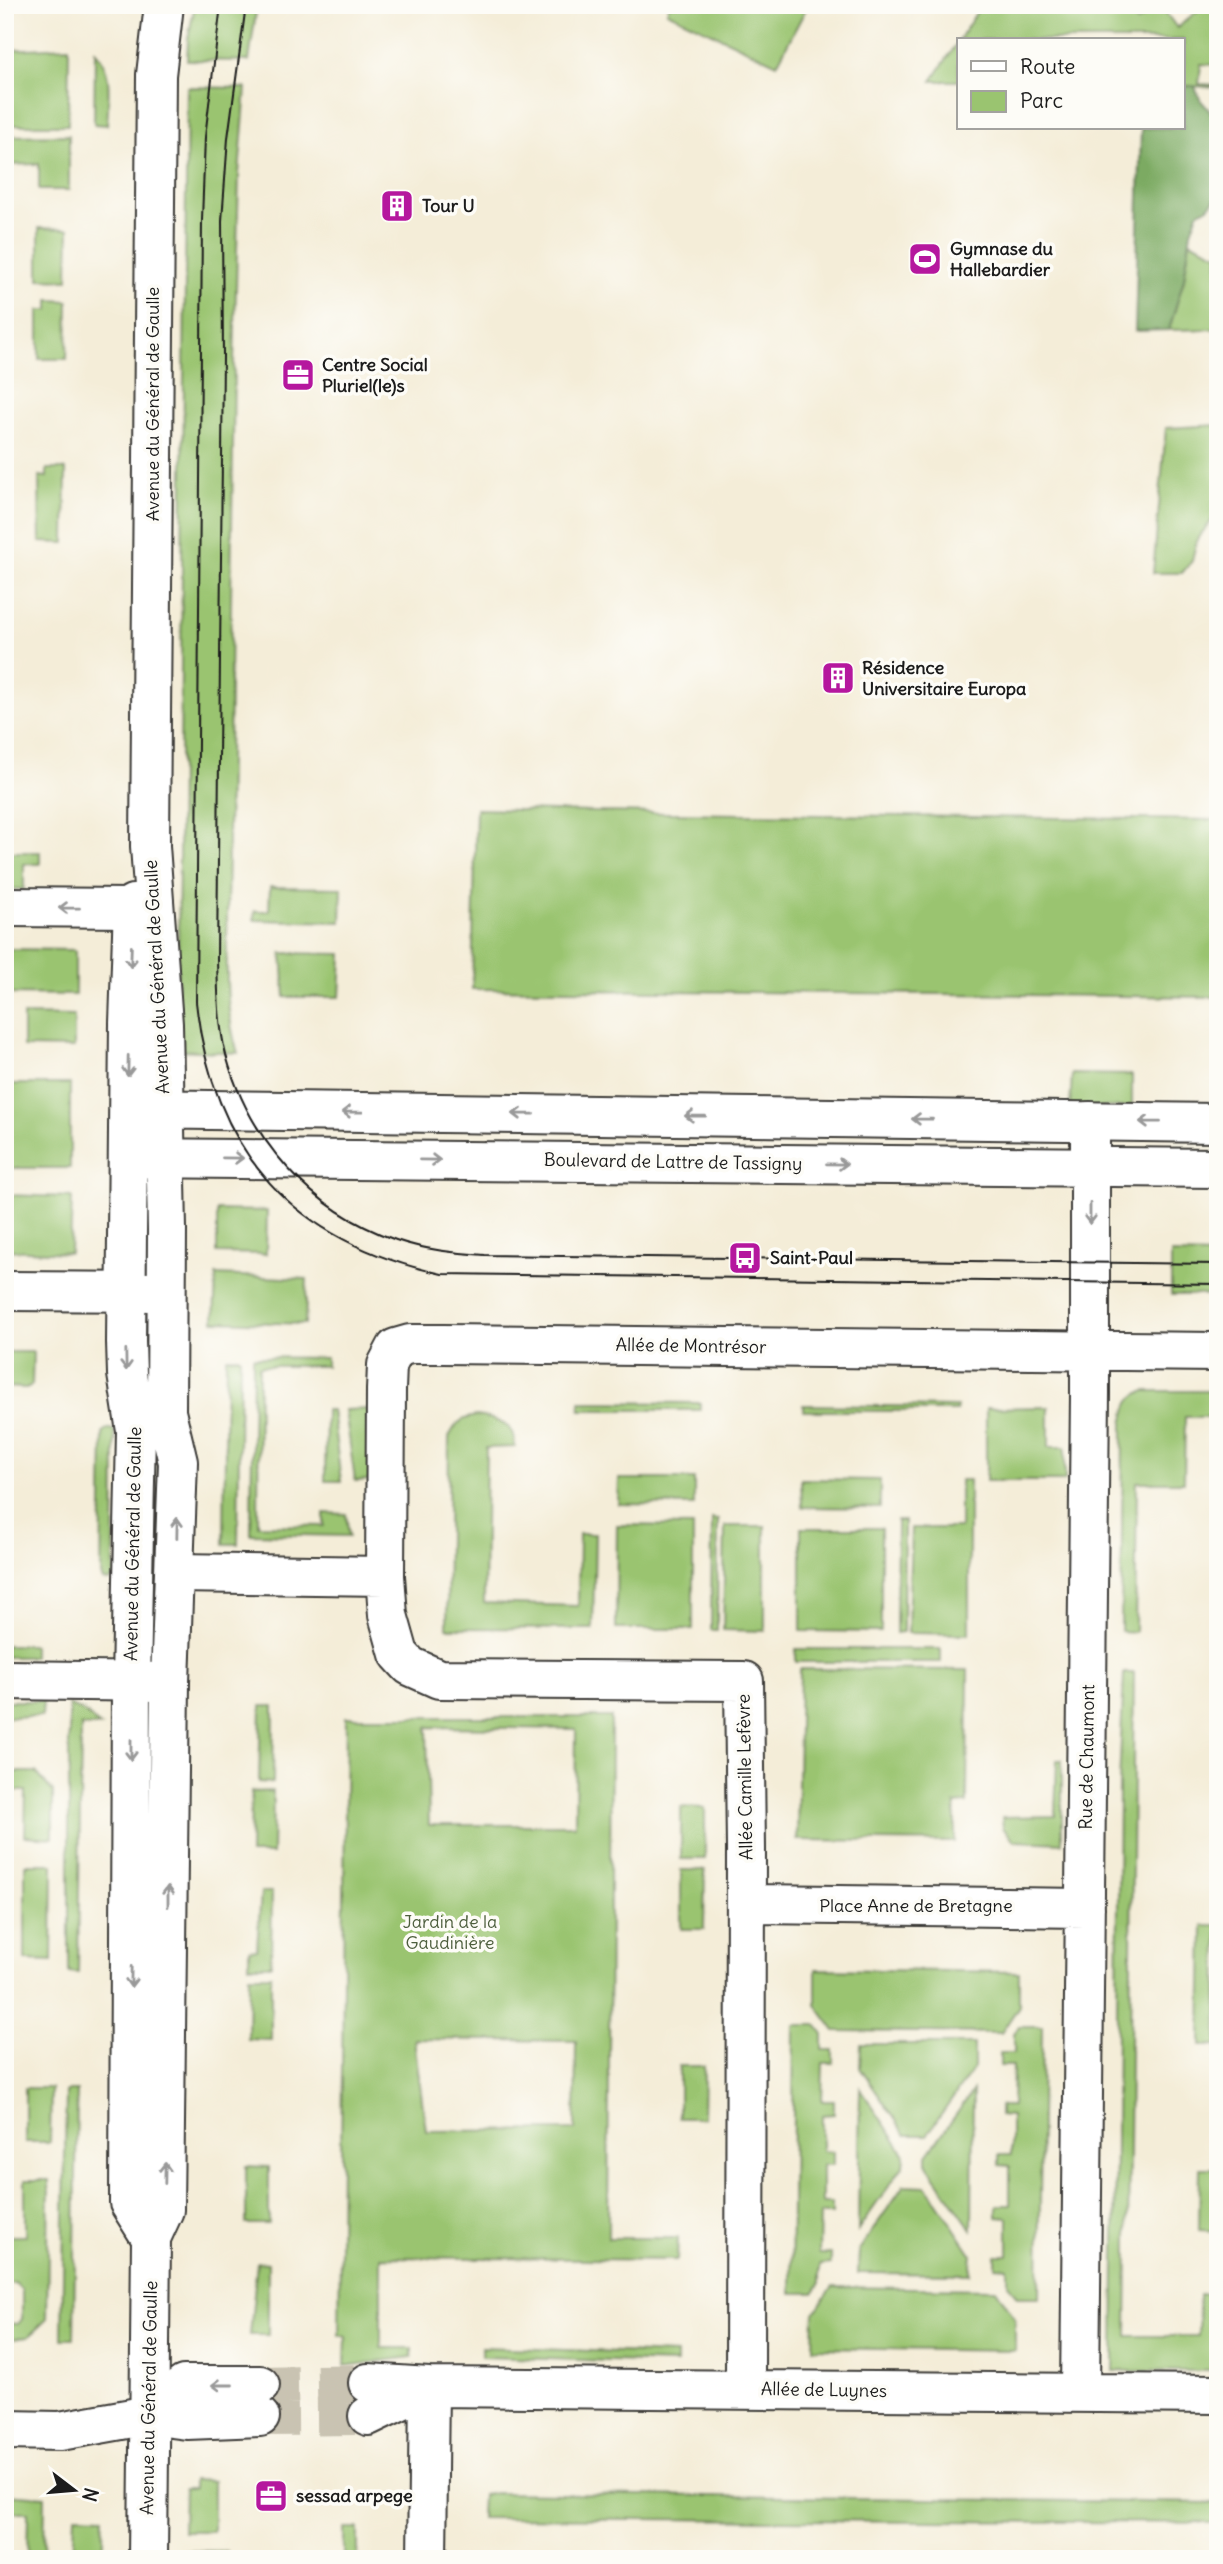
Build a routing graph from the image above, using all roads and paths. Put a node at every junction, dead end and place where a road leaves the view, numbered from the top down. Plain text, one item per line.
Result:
1 (164, 5) edge
2 (150, 846) junction
3 (5, 907) edge
4 (132, 908) junction
5 (146, 1109) junction
6 (1090, 1121) junction
7 (1218, 1123) edge
8 (146, 1158) junction
9 (1090, 1167) junction
10 (1218, 1168) edge
11 (5, 1291) edge
12 (127, 1292) junction
13 (167, 1292) junction
14 (1091, 1350) junction
15 (1218, 1352) edge
16 (175, 1573) junction
17 (385, 1576) junction
18 (5, 1680) edge
19 (131, 1681) junction
20 (170, 1682) junction
21 (746, 1904) junction
22 (1085, 1908) junction
23 (151, 2238) junction
24 (429, 2387) junction
25 (745, 2389) junction
26 (1080, 2393) junction
27 (1218, 2394) edge
28 (368, 2400) tunnel mouth
29 (260, 2401) tunnel mouth
30 (149, 2414) junction
31 (5, 2431) edge
32 (148, 2559) edge
33 (428, 2559) edge

1 - 2 street, Avenue du Général de Gaulle
2 - 4 street, Avenue du Général de Gaulle
2 - 5 street, Avenue du Général de Gaulle
4 -> 3 street
4 -> 5 street, Avenue du Général de Gaulle
6 -> 5 street
5 - 8 street, Avenue du Général de Gaulle
7 -> 6 street
6 - 9 street, Rue de Chaumont
8 -> 9 street, Boulevard de Lattre de Tassigny
8 - 12 street, Avenue du Général de Gaulle
8 - 13 street, Avenue du Général de Gaulle
9 - 10 street, Boulevard de Lattre de Tassigny
9 -> 14 street, Rue de Chaumont
11 - 12 street
12 - 13 street
12 -> 19 street, Avenue du Général de Gaulle
16 -> 13 street, Avenue du Général de Gaulle
14 - 15 street, Allée de Montrésor
14 - 17 street, Allée de Montrésor
14 - 22 street, Rue de Chaumont
16 - 17 street
16 - 20 street, Avenue du Général de Gaulle
17 - 21 street, Allée Camille Lefèvre
18 - 19 street
19 - 20 street
19 -> 23 street, Avenue du Général de Gaulle
23 -> 20 street, Avenue du Général de Gaulle
21 - 22 street, Place Anne de Bretagne
21 - 25 street, Allée Camille Lefèvre
22 - 26 street, Rue de Chaumont
23 - 30 street, Avenue du Général de Gaulle
24 - 25 street, Allée de Luynes
24 - 28 street, Allée de Luynes
24 - 33 street
25 - 26 street, Allée de Luynes
26 - 27 street, Allée de Luynes
29 - 30 street
30 - 31 street
30 - 32 street, Avenue du Général de Gaulle

